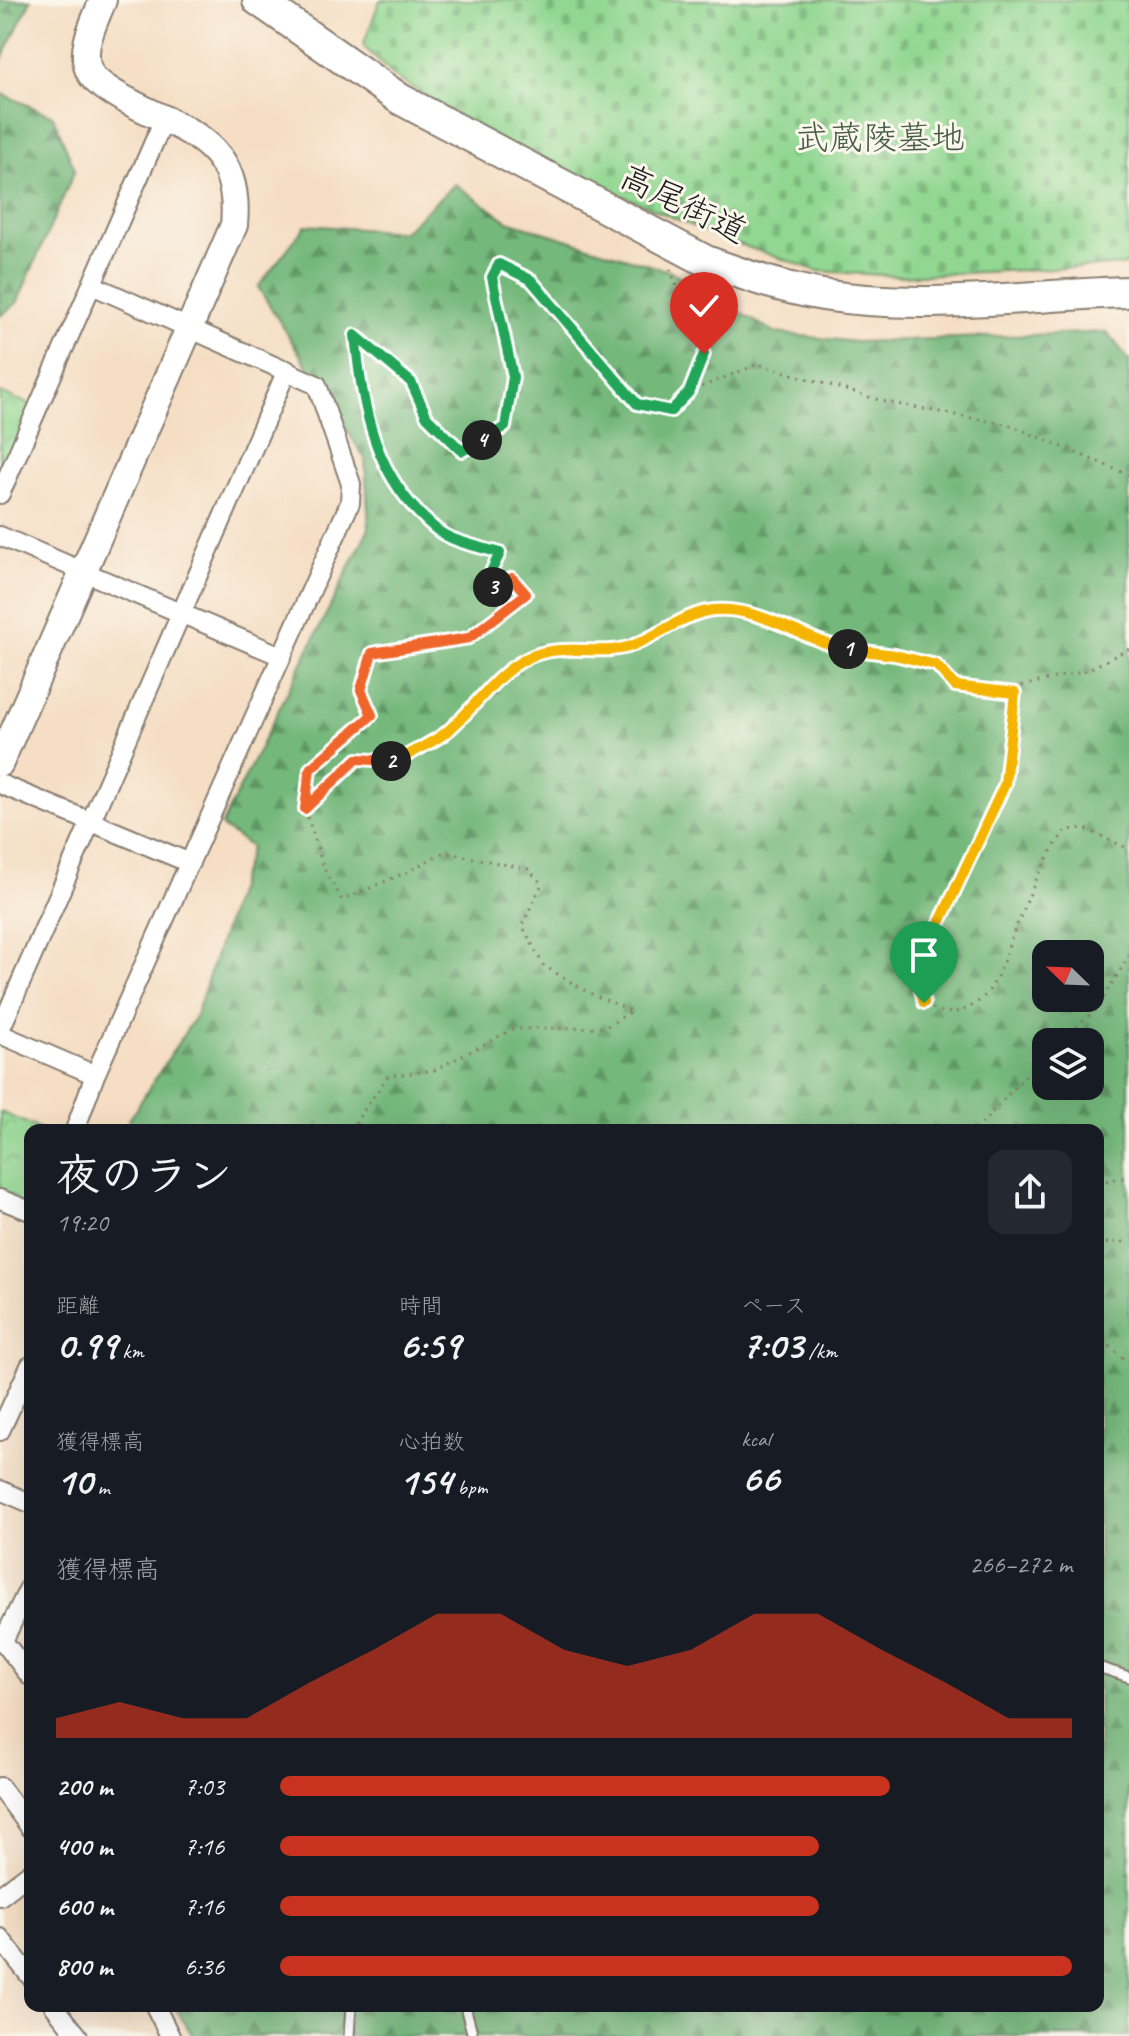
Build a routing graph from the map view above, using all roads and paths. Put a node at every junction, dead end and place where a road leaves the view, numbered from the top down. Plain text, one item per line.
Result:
1 (103, 0) edge
2 (258, 0) edge
3 (165, 117) junction
4 (666, 261) dead end
5 (92, 285) junction
6 (1129, 292) edge
7 (191, 328) junction
8 (287, 370) junction
9 (689, 392) junction
10 (1129, 475) edge
11 (0, 494) edge
12 (0, 536) edge
13 (83, 571) junction
14 (183, 614) junction
15 (1129, 649) edge
16 (281, 656) junction
17 (1015, 693) junction
18 (0, 763) edge
19 (0, 784) edge
20 (305, 809) junction
21 (91, 823) junction
22 (1129, 849) edge
23 (190, 863) junction
24 (1129, 956) edge
25 (1075, 1028) edge
26 (0, 1032) edge
27 (1032, 1068) edge
28 (95, 1075) junction
29 (77, 1124) edge
30 (354, 1124) edge
31 (981, 1124) edge
32 (1129, 1177) edge
33 (1104, 1181) edge
34 (4, 1200) edge
35 (24, 1208) edge
36 (0, 1220) edge
37 (1129, 1241) edge
38 (1104, 1243) edge
39 (1104, 1341) edge
40 (1129, 1364) edge
41 (24, 1379) edge
42 (0, 1431) edge
43 (0, 1490) edge
44 (24, 1500) edge
45 (24, 1597) edge
46 (1, 1640) edge
47 (24, 1669) edge
48 (1104, 1669) edge
49 (1129, 1677) edge
50 (0, 1787) edge
51 (24, 1819) edge
52 (24, 1878) edge
53 (0, 1896) edge
54 (0, 1938) edge
55 (24, 1968) edge
56 (59, 2012) edge
57 (158, 2012) edge
58 (351, 2012) edge
59 (467, 2012) edge
60 (78, 2036) edge
61 (170, 2036) edge
62 (349, 2036) edge
63 (473, 2036) edge

1 - 3 street
2 - 6 main road, 高尾街道
3 - 5 street
3 - 7 street
4 - 9 path
5 - 7 street
5 - 11 street
7 - 8 street
7 - 13 street
8 - 14 street
8 - 16 street
9 - 10 path
9 - 20 path
12 - 13 street
13 - 14 street
13 - 18 street
14 - 16 street
14 - 21 street
15 - 17 path
16 - 23 street
17 - 20 path
17 - 22 path
19 - 21 street
20 - 30 path
21 - 23 street
21 - 26 street
23 - 28 street
24 - 25 path
26 - 28 street
27 - 31 path
28 - 29 street
32 - 33 path
34 - 35 street
34 - 36 street
37 - 38 path
39 - 40 path
41 - 42 street
43 - 44 street
45 - 46 street
46 - 47 street
48 - 49 lane
50 - 51 street
52 - 53 street
54 - 55 street
56 - 60 street
57 - 61 street
58 - 62 lane
59 - 63 lane

